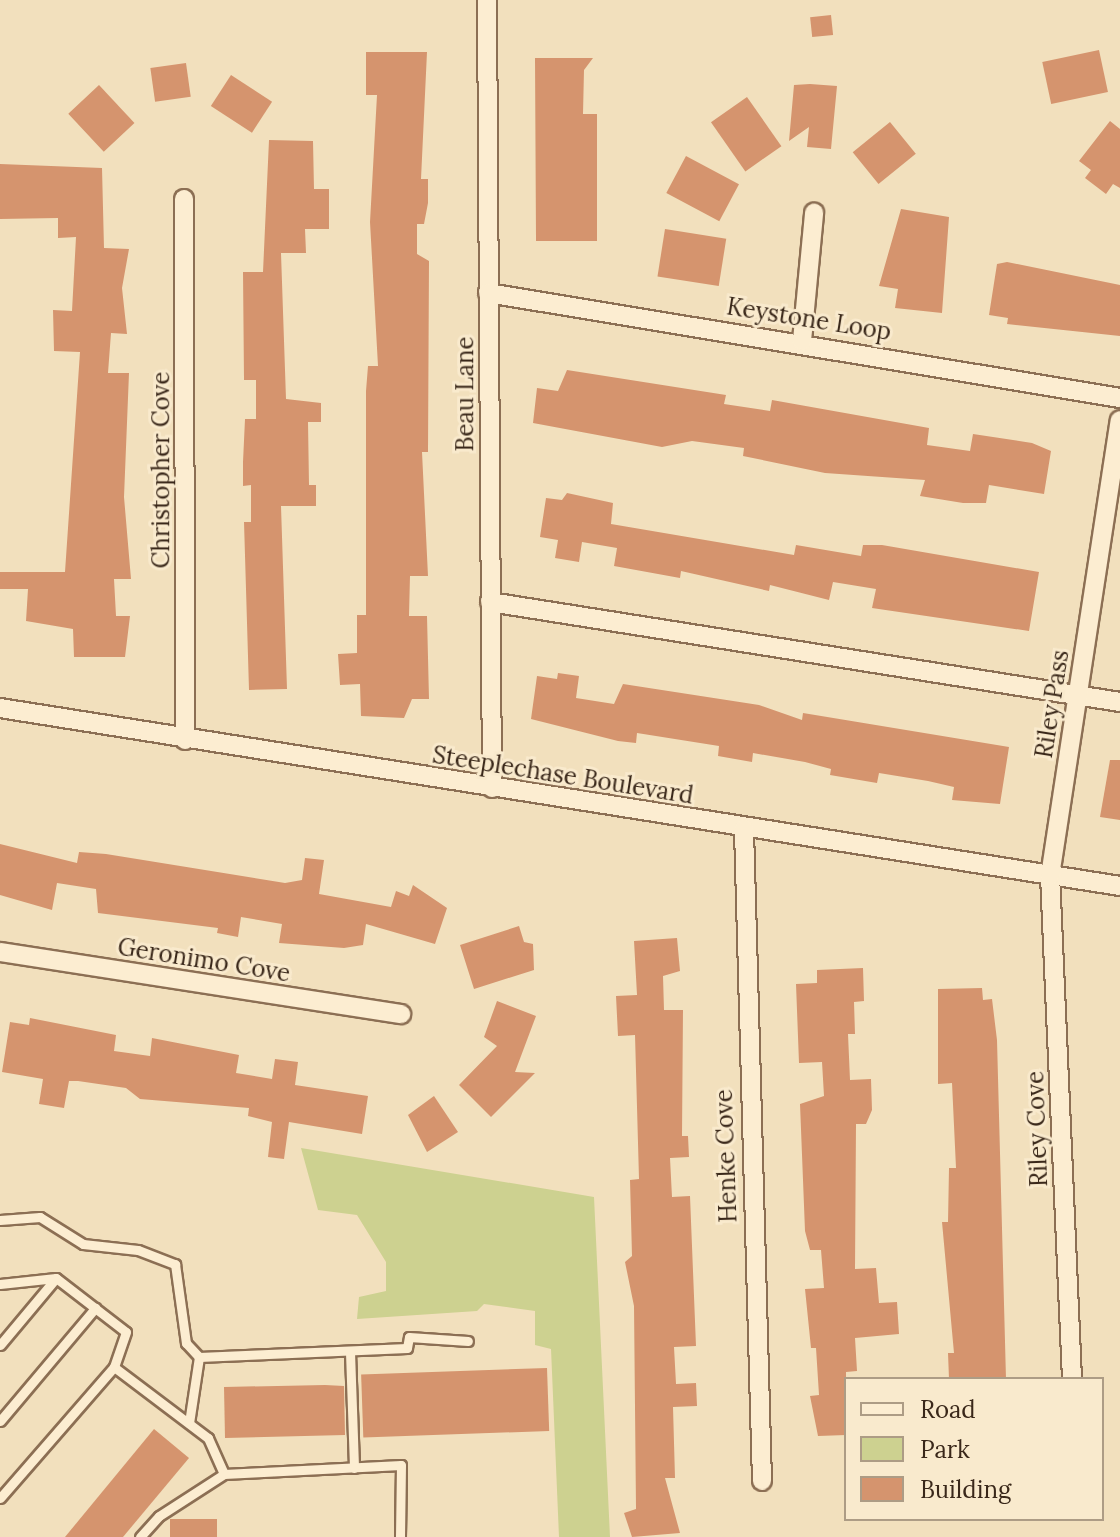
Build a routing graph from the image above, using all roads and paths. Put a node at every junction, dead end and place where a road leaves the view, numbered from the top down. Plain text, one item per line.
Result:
1 (487, 0) edge
2 (184, 199) dead end
3 (814, 213) dead end
4 (488, 293) junction
5 (802, 341) junction
6 (1120, 398) edge
7 (1120, 420) edge
8 (490, 602) junction
9 (1076, 695) junction
10 (1120, 702) edge
11 (0, 708) edge
12 (185, 740) junction
13 (492, 788) junction
14 (744, 829) junction
15 (1050, 876) junction
16 (1120, 886) edge
17 (0, 952) edge
18 (401, 1014) dead end
19 (0, 1220) edge
20 (56, 1278) junction
21 (0, 1284) edge
22 (95, 1308) junction
23 (468, 1341) dead end
24 (0, 1345) edge
25 (350, 1352) junction
26 (199, 1357) junction
27 (114, 1367) junction
28 (1072, 1377) edge
29 (0, 1421) edge
30 (189, 1423) junction
31 (354, 1468) junction
32 (224, 1474) junction
33 (762, 1481) dead end
34 (0, 1498) edge
35 (140, 1537) edge
36 (400, 1537) edge

1 - 4 street, Beau Lane
2 - 12 street, Christopher Cove
3 - 5 street
4 - 5 street, Keystone Loop
4 - 8 street, Beau Lane
5 - 6 street, Keystone Loop
7 - 9 street, Riley Pass
8 - 9 street
8 - 13 street, Beau Lane
9 - 10 street
9 - 15 street, Riley Pass
11 - 12 street, Steeplechase Boulevard
12 - 13 street, Steeplechase Boulevard
13 - 14 street, Steeplechase Boulevard
14 - 15 street, Steeplechase Boulevard
14 - 33 street, Henke Cove
15 - 16 street, Steeplechase Boulevard
15 - 28 street, Riley Cove
17 - 18 street, Geronimo Cove
19 - 26 lane
20 - 21 lane
20 - 22 lane
20 - 24 lane
22 - 27 lane
22 - 29 lane
23 - 25 lane
25 - 26 lane
25 - 31 lane
26 - 30 lane
27 - 30 lane
27 - 34 lane
30 - 32 lane
31 - 32 lane
31 - 36 lane
32 - 35 lane

